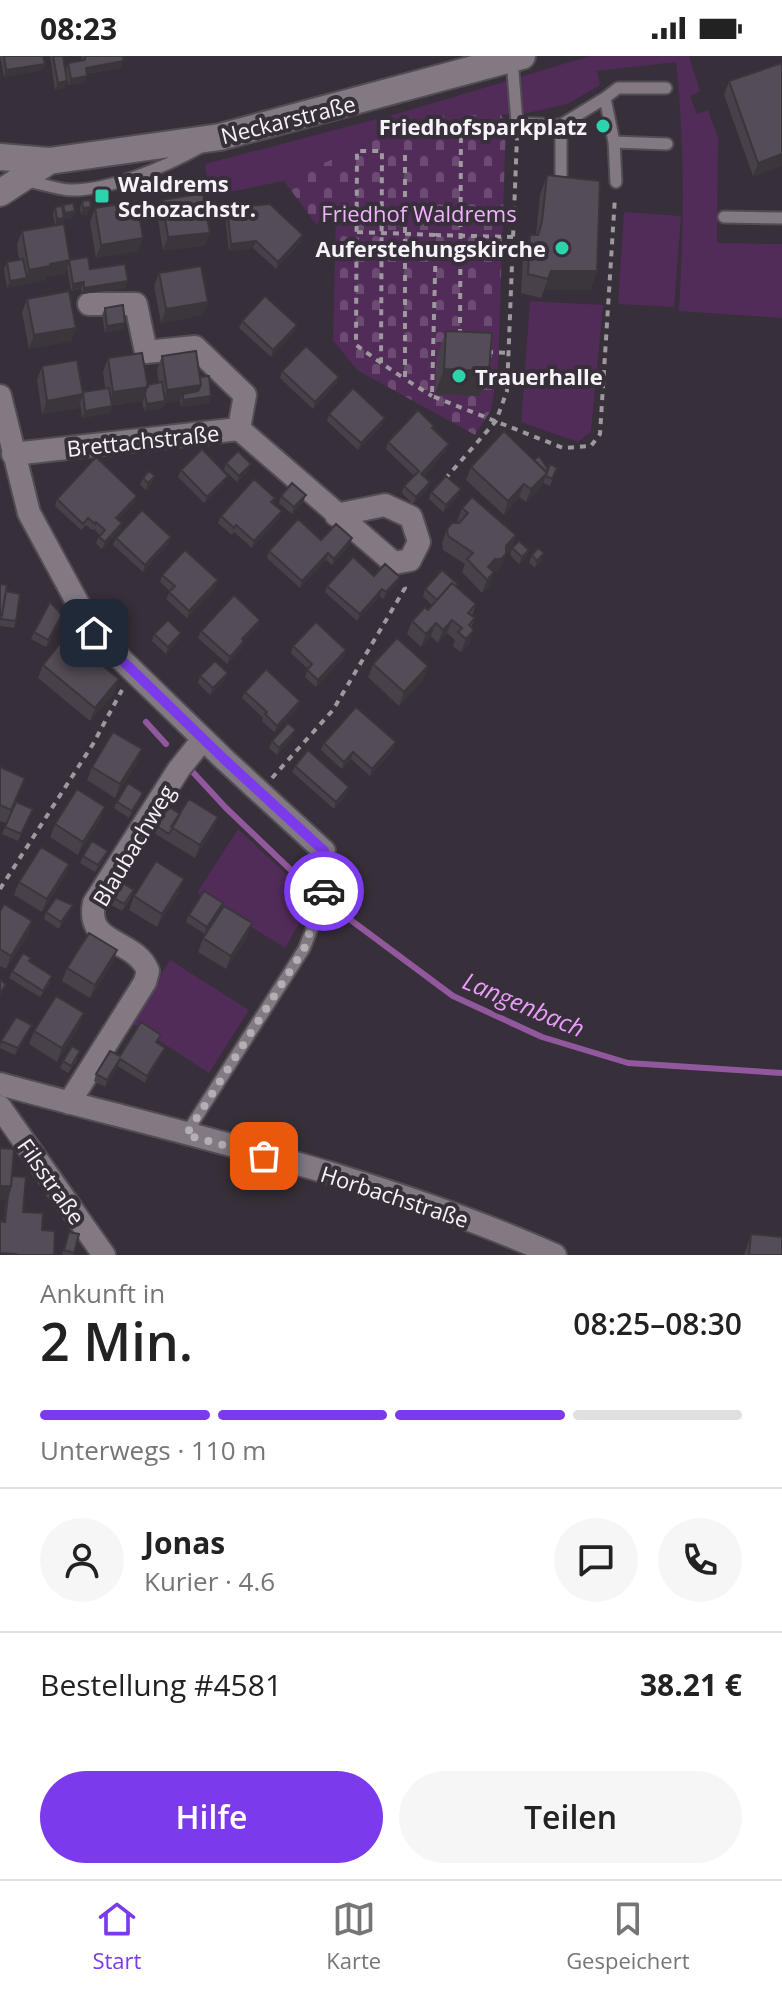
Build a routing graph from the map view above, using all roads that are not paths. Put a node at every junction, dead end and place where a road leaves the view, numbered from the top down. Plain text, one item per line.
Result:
1 (517, 58) edge
2 (666, 88) dead end
3 (605, 98) junction
4 (561, 125) junction
5 (220, 137) junction
6 (614, 142) junction
7 (667, 144) dead end
8 (0, 157) edge
9 (49, 161) junction
10 (561, 176) edge
11 (616, 182) road end
12 (11, 186) edge
13 (724, 217) dead end
14 (782, 218) edge
15 (89, 304) dead end
16 (0, 396) edge
17 (239, 429) junction
18 (13, 454) junction
19 (336, 515) junction
20 (203, 739) junction
21 (324, 851) joint
22 (0, 1084) edge
23 (69, 1103) junction
24 (0, 1107) edge
25 (186, 1135) junction
26 (104, 1255) edge
27 (555, 1255) edge

1 - 4 lane
1 - 5 street, Neckarstraße
2 - 3 lane
3 - 4 lane
3 - 6 lane
4 - 10 lane
5 - 9 street, Neckarstraße
5 - 12 lane
6 - 7 lane
6 - 11 lane
8 - 9 street, Neckarstraße
9 - 12 street, Neckarstraße
13 - 14 lane
15 - 17 street
16 - 18 street
17 - 18 street, Brettachstraße
17 - 19 street, Brettachstraße
18 - 20 street
19 - 19 street, Brettachstraße
20 - 21 street
20 - 23 street, Blaubachweg
21 - 25 lane
22 - 23 street, Horbachstraße
23 - 25 street, Horbachstraße
24 - 26 street, Filsstraße
25 - 27 street, Horbachstraße

